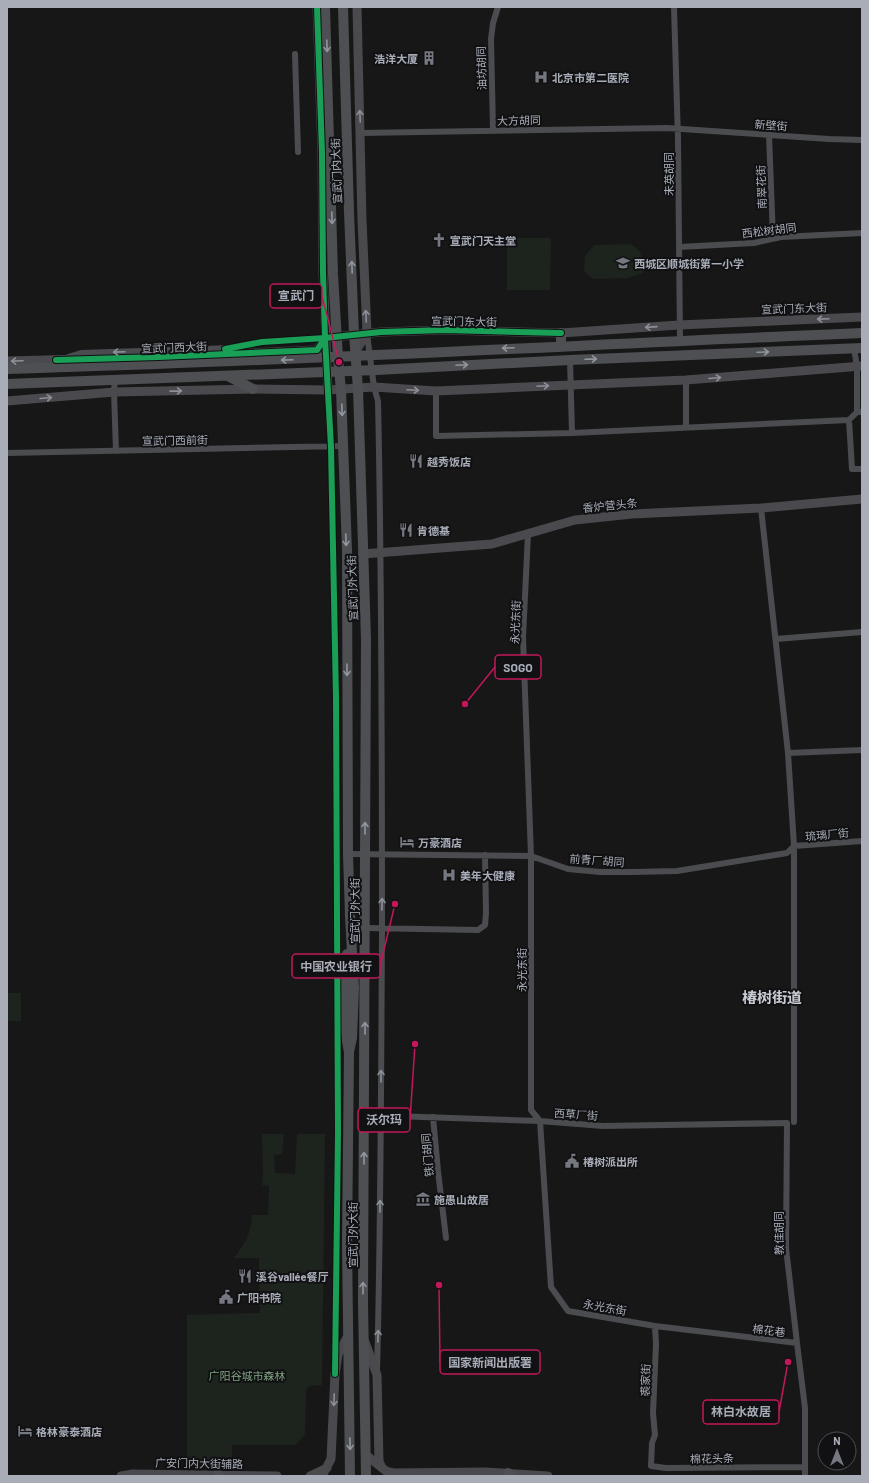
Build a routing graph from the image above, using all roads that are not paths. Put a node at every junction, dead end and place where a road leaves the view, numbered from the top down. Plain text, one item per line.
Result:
1 (317, 7) edge
2 (325, 7) edge
3 (343, 7) edge
4 (357, 7) edge
5 (498, 7) edge
6 (674, 7) edge
7 (295, 54) dead end
8 (678, 128) junction
9 (493, 130) junction
10 (361, 133) junction
11 (769, 135) junction
12 (862, 140) edge
13 (298, 152) dead end
14 (361, 172) junction
15 (348, 187) junction
16 (862, 233) edge
17 (773, 238) junction
18 (679, 247) junction
19 (862, 317) edge
20 (679, 325) junction
21 (367, 333) junction
22 (560, 333) junction
23 (862, 333) edge
24 (354, 334) junction
25 (337, 337) junction
26 (325, 338) junction
27 (680, 341) junction
28 (561, 347) junction
29 (858, 348) edge
30 (318, 350) junction
31 (355, 355) junction
32 (338, 358) junction
33 (326, 359) junction
34 (570, 360) junction
35 (7, 362) edge
36 (56, 364) junction
37 (859, 366) edge
38 (7, 370) edge
39 (357, 371) junction
40 (327, 372) junction
41 (340, 372) junction
42 (228, 376) junction
43 (115, 379) junction
44 (686, 380) junction
45 (7, 384) edge
46 (569, 385) junction
47 (374, 387) junction
48 (253, 389) junction
49 (358, 389) junction
50 (328, 390) junction
51 (341, 390) junction
52 (436, 391) junction
53 (114, 392) junction
54 (7, 401) edge
55 (859, 412) edge
56 (849, 420) junction
57 (686, 427) junction
58 (572, 433) junction
59 (343, 446) junction
60 (331, 447) junction
61 (116, 451) junction
62 (7, 453) edge
63 (862, 469) edge
64 (862, 499) edge
65 (761, 508) junction
66 (528, 534) junction
67 (381, 553) junction
68 (363, 554) junction
69 (862, 632) edge
70 (776, 639) junction
71 (862, 750) edge
72 (788, 753) junction
73 (862, 841) edge
74 (794, 846) junction
75 (348, 854) junction
76 (365, 854) junction
77 (382, 854) junction
78 (485, 856) junction
79 (531, 856) junction
80 (366, 928) junction
81 (382, 929) junction
82 (364, 1115) junction
83 (381, 1115) junction
84 (433, 1117) junction
85 (540, 1121) junction
86 (787, 1122) joint
87 (794, 1122) dead end
88 (446, 1238) dead end
89 (655, 1326) junction
90 (348, 1336) junction
91 (364, 1341) junction
92 (797, 1343) junction
93 (334, 1374) junction
94 (377, 1375) junction
95 (655, 1435) joint
96 (366, 1455) junction
97 (381, 1466) junction
98 (805, 1467) junction
99 (324, 1472) edge
100 (394, 1473) junction
101 (510, 1474) edge
102 (121, 1476) edge
103 (218, 1476) edge
104 (277, 1476) edge
105 (310, 1476) edge
106 (350, 1476) edge
107 (366, 1476) edge
108 (382, 1476) edge
109 (548, 1476) edge
110 (805, 1476) edge

1 - 26 street
2 -> 25 main road, 宣武门内大街
3 - 15 main road, 宣武门内大街
10 -> 4 street
5 - 9 street, 油坊胡同
6 - 8 street, 未英胡同
7 - 13 street
8 - 9 street, 大方胡同
8 - 11 street, 新壁街
8 - 18 street, 未英胡同
9 - 10 street, 大方胡同
10 - 14 street
11 - 12 street, 新壁街
11 - 17 street, 南翠花街
14 - 15 street
21 -> 14 street
24 -> 15 main road, 宣武门内大街
16 - 17 street, 西松树胡同
17 - 18 street, 西松树胡同
18 - 20 street, 未英胡同
19 -> 20 street, 宣武门东大街
20 -> 22 street, 宣武门东大街
20 - 27 street, 未英胡同
21 - 22 street, 宣武门东大街
21 - 24 street, 宣武门东大街
21 - 31 street
21 - 47 street
22 - 28 main road
23 - 27 main road
24 - 25 street, 宣武门东大街
24 - 31 main road, 宣武门内大街
25 - 26 street, 宣武门东大街
25 - 32 main road, 宣武门内大街
26 - 30 street
26 - 33 street
26 -> 36 street, 宣武门西大街
27 - 28 main road
28 -> 31 main road, 宣武门西大街
34 -> 29 main road
29 - 37 street
30 - 33 street
30 - 36 street, 宣武门西大街
31 - 32 main road, 宣武门西大街
31 - 39 main road, 宣武门外大街
32 - 33 main road, 宣武门西大街
32 - 41 main road, 宣武门内大街
33 -> 36 main road, 宣武门西大街
33 - 40 street
39 -> 34 main road
34 - 46 street
36 -> 35 street, 宣武门西大街
36 - 38 main road, 宣武门西大街
44 -> 37 street
37 - 55 street
39 - 41 main road
39 - 49 main road, 宣武门外大街
40 - 41 main road
40 - 42 main road
40 - 50 street
41 - 51 main road, 宣武门外大街
42 - 43 main road
42 - 48 main road
43 - 45 main road
43 - 53 street
44 - 46 street
44 - 57 street
52 -> 46 street
46 - 58 street
47 - 49 street
47 -> 52 street
47 - 67 street
48 - 50 street
53 -> 48 street
49 - 51 street
49 - 68 main road, 宣武门外大街
50 - 51 street
50 - 60 street
51 -> 59 main road, 宣武门外大街
52 - 58 street
54 -> 53 street
53 - 61 street
55 - 56 street
56 - 57 street
56 - 63 street
57 - 58 street
59 - 60 street, 宣武门西前街
59 -> 75 main road, 宣武门外大街
60 - 61 street, 宣武门西前街
60 - 93 street
61 - 62 street, 宣武门西前街
64 - 65 street, 香炉营头条
65 - 66 street, 香炉营头条
65 - 70 street
66 - 67 street, 香炉营头条
66 - 79 street, 永光东街
67 - 68 street, 香炉营头条
67 - 77 street
76 -> 68 main road, 宣武门外大街
69 - 70 street
70 - 72 street
71 - 72 street
72 - 74 street
73 - 74 street, 琉璃厂街
74 - 79 street, 前青厂胡同
74 - 87 street
75 - 76 street, 前青厂胡同
75 - 90 main road, 宣武门外大街
76 - 77 street, 前青厂胡同
76 - 80 main road, 宣武门外大街
77 - 78 street, 前青厂胡同
81 -> 77 street
78 - 79 street, 前青厂胡同
78 - 81 street
79 - 85 street, 永光东街
80 - 81 street
82 -> 80 main road, 宣武门外大街
83 -> 81 street
82 - 83 street, 西草厂街
91 -> 82 main road, 宣武门外大街
83 - 84 street, 西草厂街
94 -> 83 street
84 - 85 street, 西草厂街
84 - 88 street, 铁门胡同
85 - 86 street, 西草厂街
85 - 89 street, 永光东街
86 - 92 street, 教佳胡同
89 - 92 street, 棉花巷
89 - 95 street, 裘家街
90 - 93 street
90 -> 106 main road, 宣武门外大街
91 - 94 street
91 - 96 main road, 宣武门外大街
92 - 98 street, 棉花巷
93 -> 99 street
94 - 97 street
95 - 98 street, 棉花头条
96 - 97 street
96 - 107 main road, 宣武门外大街
97 - 100 street
98 - 110 street, 棉花巷
99 - 105 street
100 - 101 street
100 - 108 street
101 - 109 street
102 - 103 street, 广安门内大街辅路
103 - 104 street, 广安门内大街辅路

